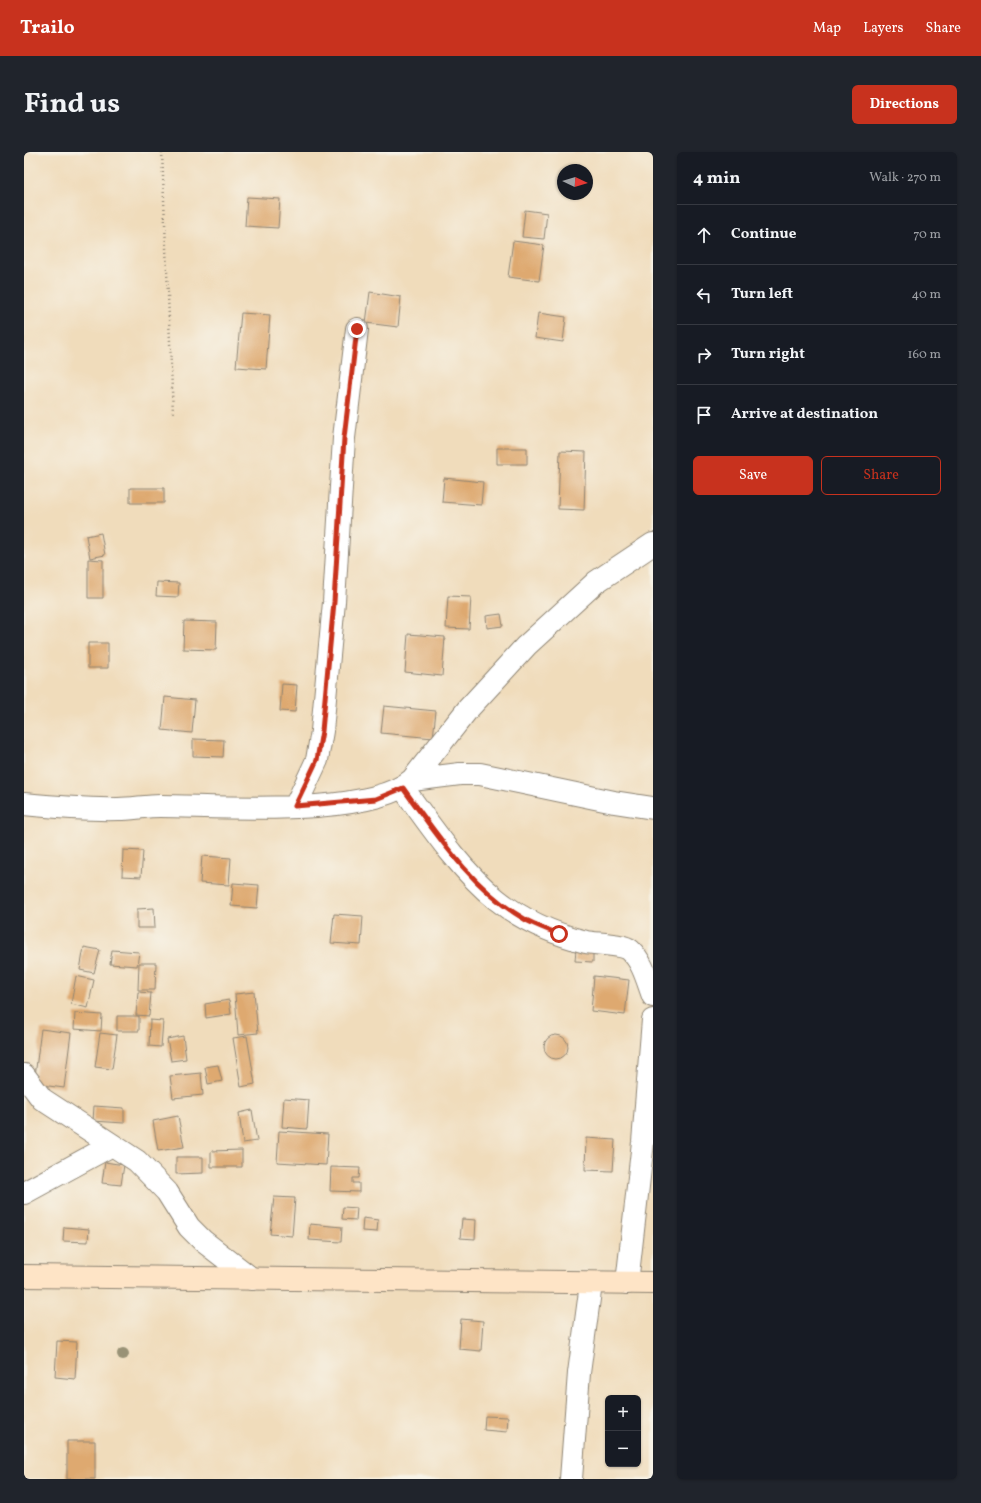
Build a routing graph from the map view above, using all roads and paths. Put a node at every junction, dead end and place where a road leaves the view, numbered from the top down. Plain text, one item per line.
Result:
1 (162, 152) edge
2 (357, 329) dead end
3 (173, 413) dead end
4 (653, 544) edge
5 (408, 784) junction
6 (24, 804) edge
7 (295, 806) junction
8 (653, 808) edge
9 (653, 996) edge
10 (653, 1020) edge
11 (24, 1075) edge
12 (648, 1135) edge
13 (112, 1145) junction
14 (24, 1193) edge
15 (24, 1276) edge
16 (252, 1279) junction
17 (653, 1283) edge
18 (591, 1284) junction
19 (627, 1284) junction
20 (571, 1479) edge

1 - 3 path
2 - 7 street
4 - 5 street
5 - 7 street
5 - 8 street
5 - 9 street
6 - 7 street
10 - 12 street
11 - 13 street
12 - 19 street
13 - 14 street
13 - 16 street
15 - 16 street
16 - 18 street
17 - 19 street
18 - 19 street
18 - 20 street

